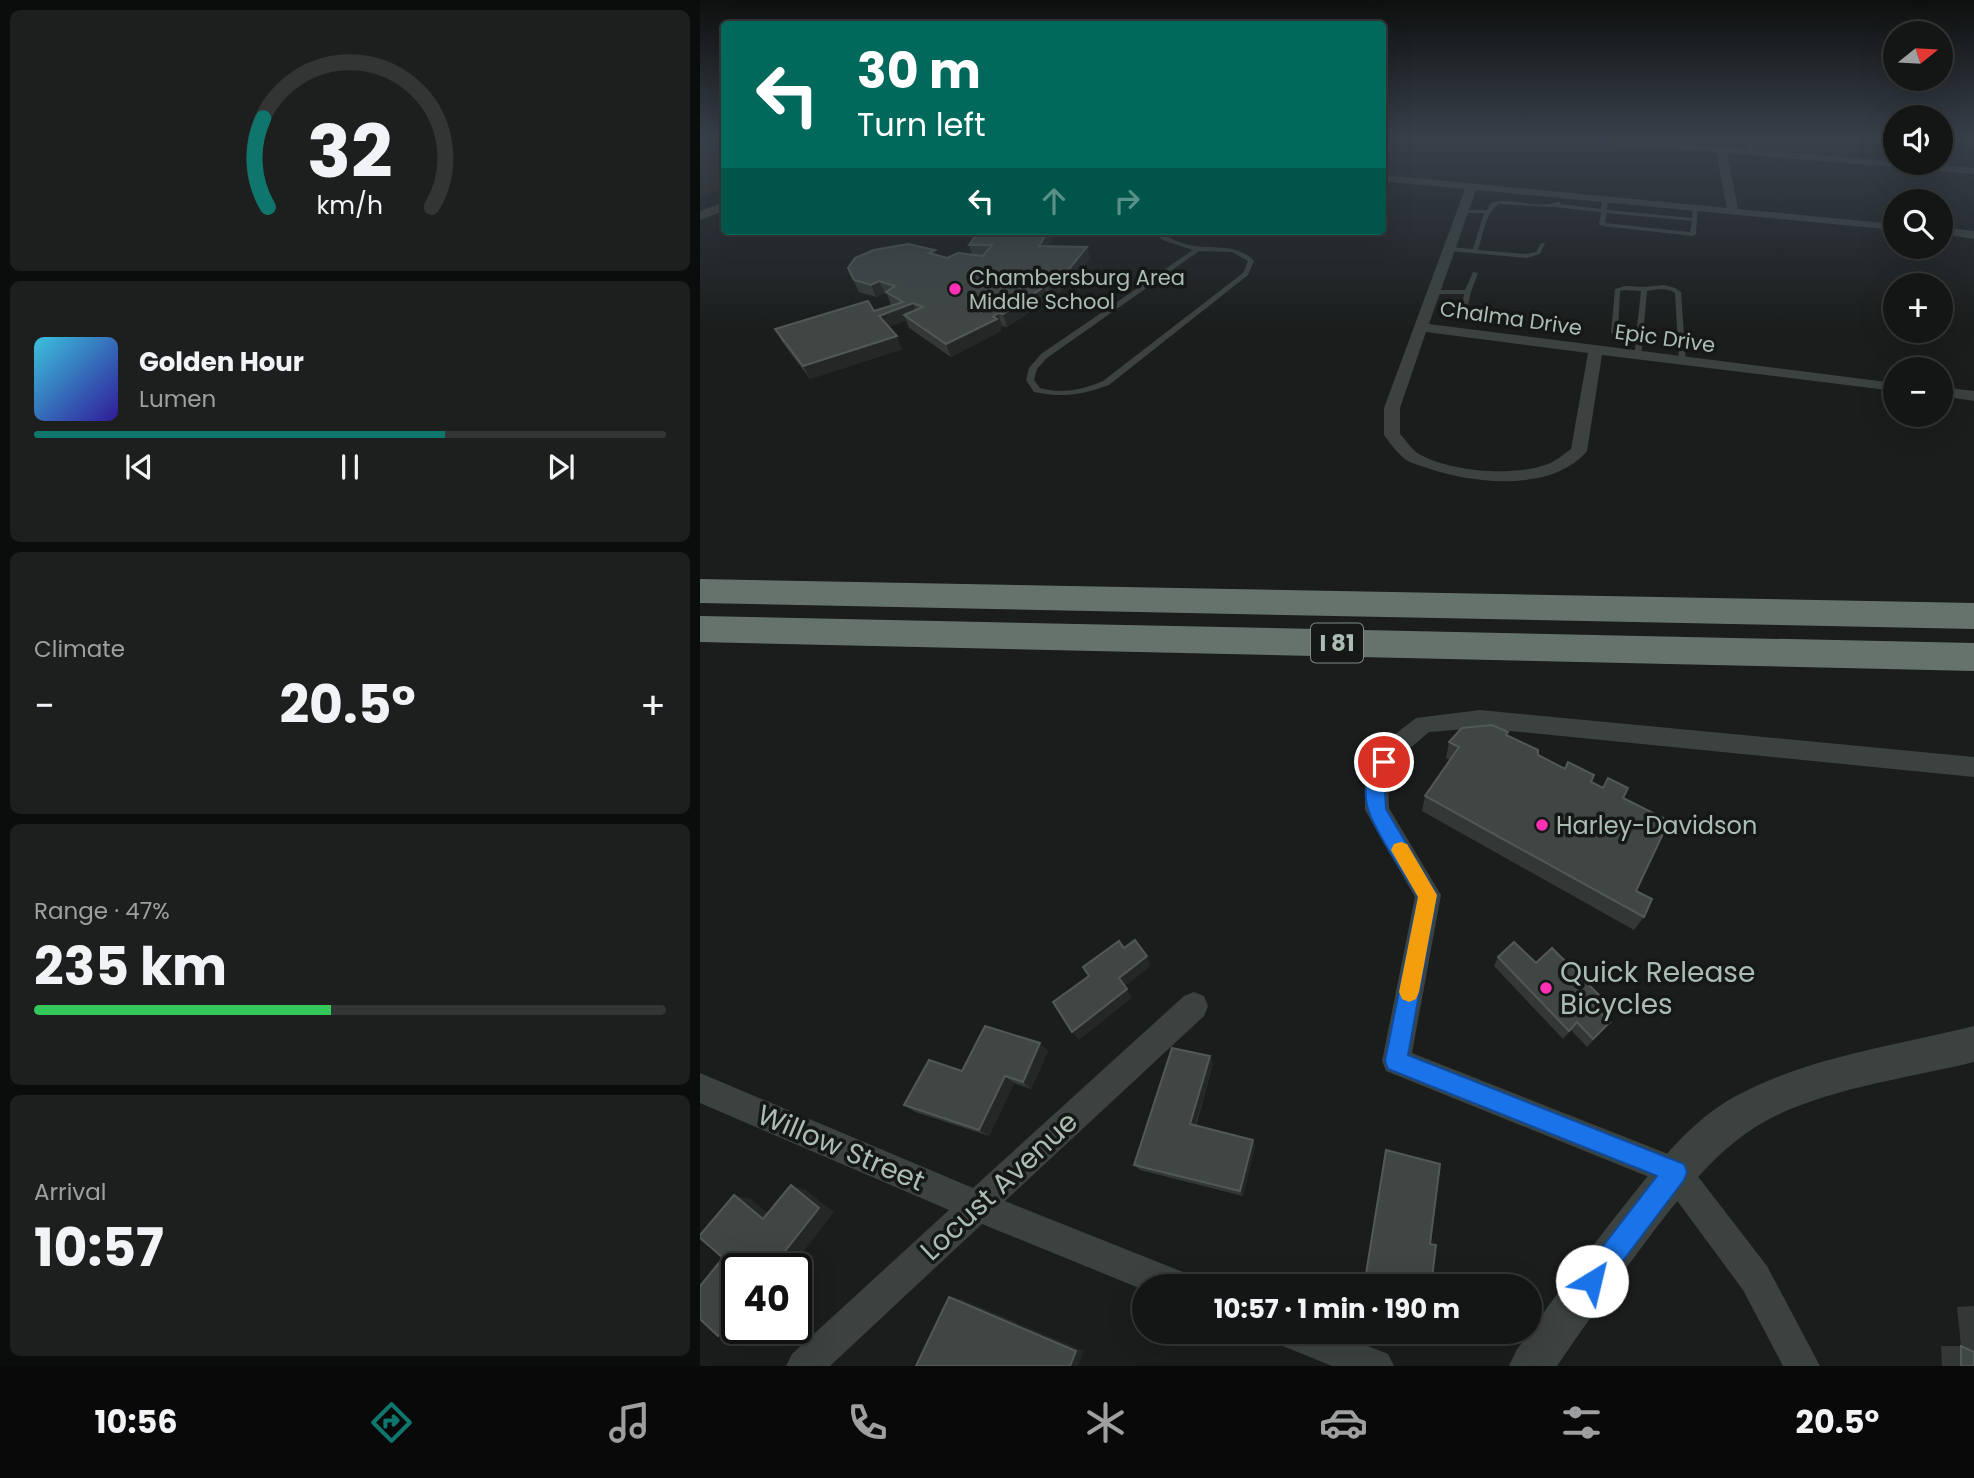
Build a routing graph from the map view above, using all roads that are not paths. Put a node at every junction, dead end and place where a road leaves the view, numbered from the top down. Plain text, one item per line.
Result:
1 (1467, 201) edge
2 (1560, 201) edge
3 (1586, 201) edge
4 (1731, 201) edge
5 (1553, 205) junction
6 (1604, 205) junction
7 (721, 207) edge
8 (1696, 208) junction
9 (1463, 211) junction
10 (1733, 211) junction
11 (1487, 212) junction
12 (700, 216) edge
13 (1695, 220) junction
14 (1883, 226) edge
15 (1953, 232) edge
16 (1159, 235) edge
17 (1974, 235) edge
18 (1542, 244) dead end
19 (1198, 248) junction
20 (1450, 249) junction
21 (1475, 251) junction
22 (1475, 273) dead end
23 (1644, 290) junction
24 (1434, 292) junction
25 (1468, 292) junction
26 (1462, 318) dead end
27 (1421, 327) junction
28 (1637, 339) junction
29 (1596, 350) junction
30 (1638, 356) junction
31 (1684, 362) junction
32 (1883, 386) edge
33 (1953, 393) edge
34 (1974, 396) edge
35 (700, 591) edge
36 (1974, 601) edge
37 (1659, 610) junction
38 (1974, 616) edge
39 (700, 629) edge
40 (1526, 647) junction
41 (1974, 657) edge
42 (1974, 671) edge
43 (1974, 767) edge
44 (1194, 1006) dead end
45 (1974, 1044) edge
46 (700, 1088) edge
47 (1675, 1172) junction
48 (977, 1206) junction
49 (1147, 1274) edge
50 (1320, 1344) edge
51 (804, 1366) edge
52 (1376, 1366) edge
53 (1531, 1366) edge
54 (1802, 1366) edge

1 - 9 street
2 - 5 lane
3 - 6 street
4 - 10 street
5 - 6 lane
5 - 11 lane
6 - 8 street
6 - 13 lane
6 - 13 lane
7 - 12 street
8 - 10 street
8 - 13 lane
9 - 11 lane
9 - 20 street
10 - 14 street
11 - 21 lane
15 - 17 street
16 - 19 lane
18 - 21 lane
19 - 19 lane
20 - 21 lane
20 - 24 street
22 - 25 lane
23 - 28 lane
23 - 28 lane
23 - 31 lane
24 - 25 lane
24 - 27 street
25 - 26 lane
27 - 29 street, Chalma Drive
27 - 29 street, Epic Drive
28 - 30 lane
29 - 30 street, Epic Drive
30 - 31 street, Epic Drive
31 - 32 street, Epic Drive
33 - 34 street
35 - 37 highway, I 81
36 - 37 highway
37 - 38 highway, I 81
39 - 40 highway, I 81
40 - 41 highway, I 81
40 - 42 highway
43 - 47 street
44 - 48 street, Locust Avenue
45 - 47 street
46 - 48 street, Willow Street
47 - 53 street
47 - 54 street
48 - 49 street, Willow Street
48 - 51 street, Locust Avenue
50 - 52 street

